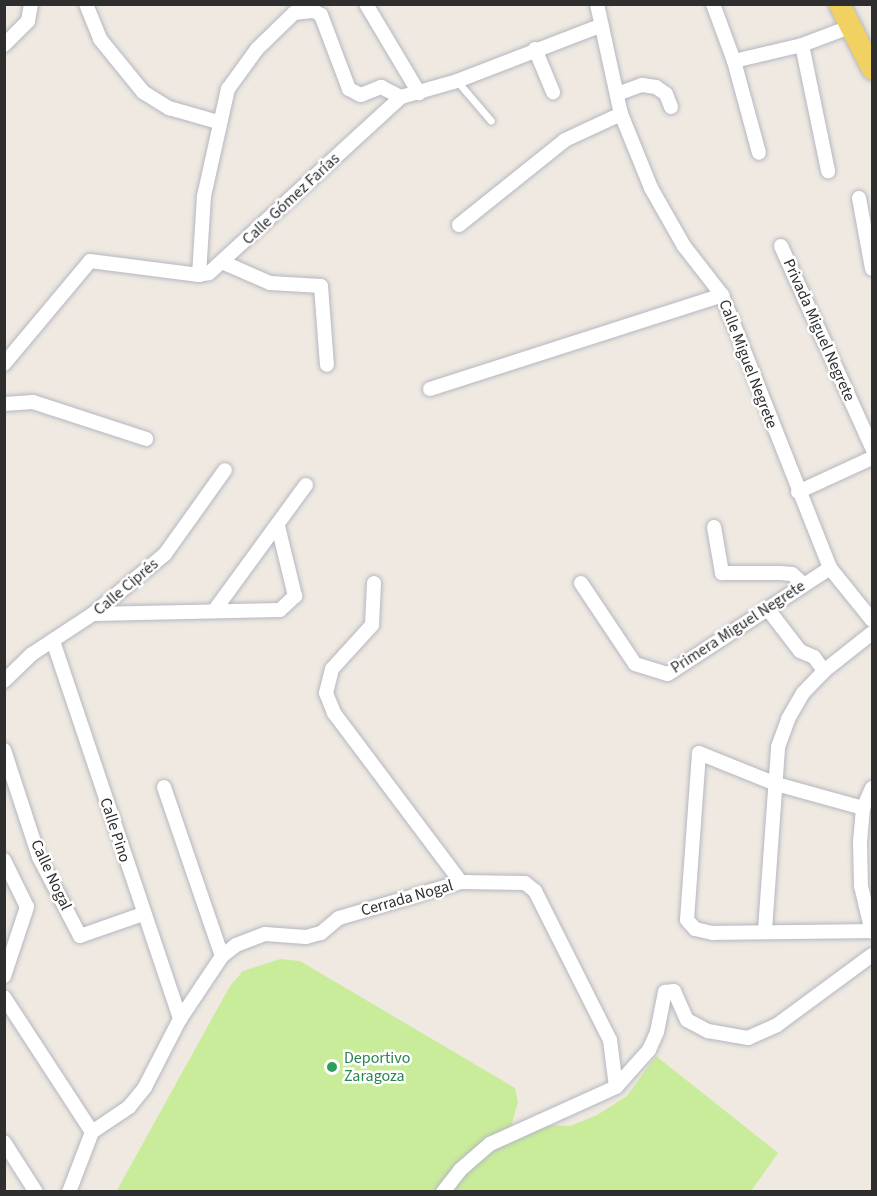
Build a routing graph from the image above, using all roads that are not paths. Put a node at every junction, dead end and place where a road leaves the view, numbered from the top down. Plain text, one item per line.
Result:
1 (31, 4) edge
2 (86, 4) edge
3 (366, 4) edge
4 (597, 4) edge
5 (713, 4) edge
6 (839, 4) edge
7 (314, 8) edge
8 (602, 25) junction
9 (852, 26) junction
10 (4, 45) edge
11 (802, 45) junction
12 (535, 49) junction
13 (734, 61) junction
14 (873, 69) edge
15 (457, 81) junction
16 (553, 92) dead end
17 (419, 93) junction
18 (617, 94) junction
19 (401, 98) junction
20 (672, 107) dead end
21 (621, 114) junction
22 (491, 121) dead end
23 (218, 122) junction
24 (759, 153) dead end
25 (828, 171) dead end
26 (860, 198) dead end
27 (867, 220) edge
28 (459, 225) dead end
29 (781, 246) dead end
30 (222, 262) junction
31 (873, 268) edge
32 (199, 275) junction
33 (722, 295) junction
34 (4, 364) edge
35 (327, 365) dead end
36 (430, 389) dead end
37 (4, 404) edge
38 (146, 439) dead end
39 (873, 448) edge
40 (873, 458) edge
41 (225, 470) dead end
42 (306, 485) dead end
43 (798, 492) junction
44 (278, 526) junction
45 (714, 526) dead end
46 (830, 568) junction
47 (374, 583) dead end
48 (581, 583) dead end
49 (803, 584) junction
50 (767, 608) junction
51 (214, 610) junction
52 (93, 614) junction
53 (873, 620) edge
54 (873, 633) edge
55 (54, 641) junction
56 (824, 671) junction
57 (4, 681) edge
58 (4, 750) edge
59 (776, 784) junction
60 (164, 788) dead end
61 (873, 788) edge
62 (863, 808) junction
63 (4, 860) edge
64 (461, 882) junction
65 (143, 914) junction
66 (765, 930) junction
67 (872, 932) edge
68 (873, 955) edge
69 (222, 956) junction
70 (4, 976) edge
71 (4, 998) edge
72 (180, 1019) junction
73 (616, 1087) junction
74 (93, 1132) junction
75 (4, 1142) edge
76 (36, 1191) edge
77 (69, 1191) edge
78 (443, 1191) edge

1 - 10 street
2 - 23 street
3 - 17 street
4 - 8 street, Calle Miguel Negrete
5 - 13 street
6 - 9 main road
7 - 19 street
7 - 23 street
8 - 12 street, Calle Gómez Farías
8 - 18 street, Calle Miguel Negrete
9 - 11 street
9 - 14 main road
11 - 13 street
11 - 25 street
12 - 15 street, Calle Gómez Farías
12 - 16 street
13 - 24 street
15 - 17 street, Calle Gómez Farías
15 - 22 lane
17 - 19 street, Calle Gómez Farías
18 - 20 street
18 - 21 street, Calle Miguel Negrete
19 - 30 street, Calle Gómez Farías
21 - 28 street
21 - 33 street, Calle Miguel Negrete
23 - 32 street
26 - 27 street
27 - 31 street
29 - 39 street, Privada Miguel Negrete
30 - 32 street, Calle Gómez Farías
30 - 35 street
32 - 34 street
33 - 36 street
33 - 43 street, Calle Miguel Negrete
37 - 38 street
40 - 43 street
41 - 52 street, Calle Ciprés
42 - 44 street
43 - 46 street, Calle Miguel Negrete
44 - 51 street
44 - 51 street
45 - 49 street
46 - 49 street, Primera Miguel Negrete
46 - 53 street, Calle Miguel Negrete
47 - 64 street
48 - 50 street, Primera Miguel Negrete
49 - 50 street, Primera Miguel Negrete
50 - 56 street
51 - 52 street
52 - 55 street, Calle Ciprés
54 - 56 street
55 - 57 street, Calle Ciprés
55 - 65 street, Calle Pino
56 - 59 street
58 - 65 street, Calle Nogal
59 - 62 street
59 - 66 street
59 - 66 street
60 - 69 street
61 - 62 street
62 - 67 street
63 - 70 street
64 - 69 street, Cerrada Nogal
64 - 73 street, Cerrada Nogal
65 - 72 street, Calle Pino
66 - 67 street
68 - 73 street
69 - 72 street, Cerrada Nogal
71 - 74 street
72 - 74 street, Cerrada Nogal
73 - 78 street
74 - 77 street
75 - 76 street

